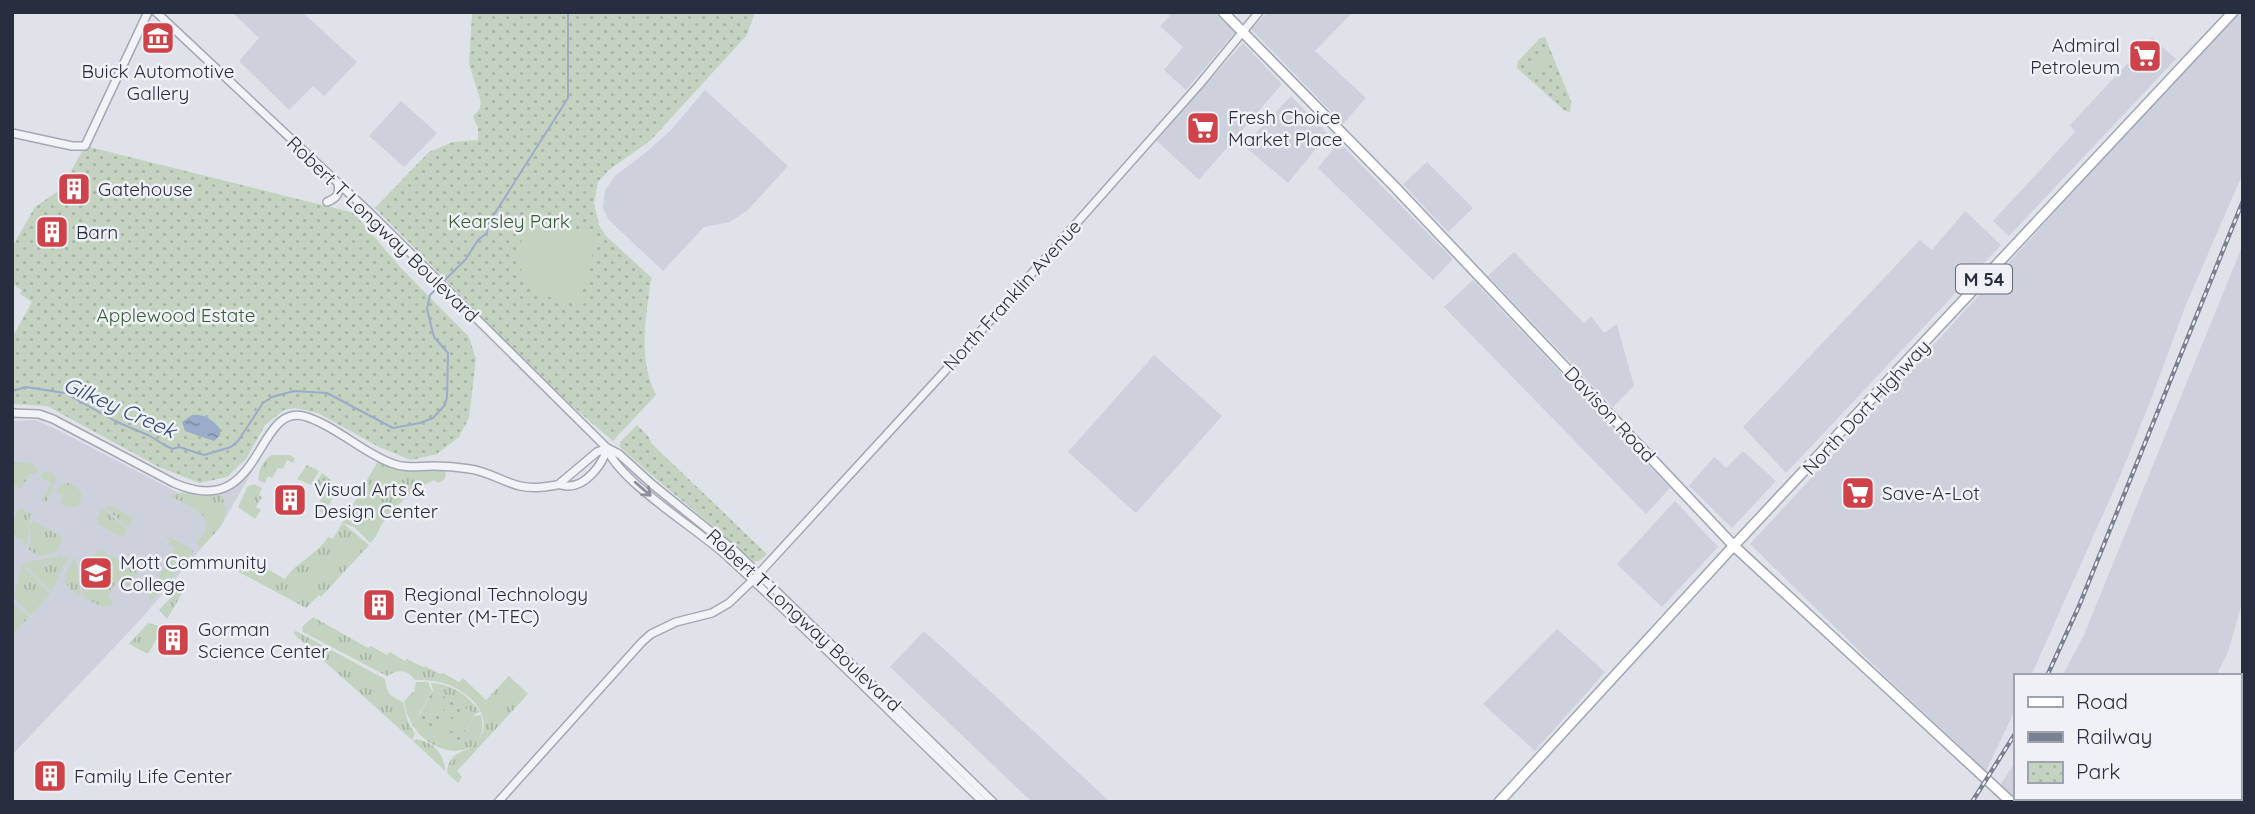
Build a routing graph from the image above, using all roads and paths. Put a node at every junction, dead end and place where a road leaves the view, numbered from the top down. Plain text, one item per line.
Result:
1 (148, 12) edge
2 (156, 12) edge
3 (1223, 12) edge
4 (1259, 12) edge
5 (2233, 12) edge
6 (1244, 32) junction
7 (12, 133) edge
8 (337, 183) junction
9 (327, 202) dead end
10 (12, 413) edge
11 (607, 448) junction
12 (1734, 546) junction
13 (755, 577) junction
14 (498, 802) edge
15 (983, 802) edge
16 (993, 802) edge
17 (1499, 802) edge
18 (2011, 802) edge

1 - 7 street
2 - 8 street, Robert T Longway Boulevard
3 - 6 main road, Davison Road
4 - 6 street, North Franklin Avenue
5 - 12 main road, North Dort Highway / M 54
6 - 12 main road, Davison Road
6 - 13 street, North Franklin Avenue
8 - 9 street
8 - 11 street, Robert T Longway Boulevard
10 - 11 street
11 - 13 street, Robert T Longway Boulevard
12 - 17 main road, North Dort Highway / M 54
12 - 18 main road, Davison Road
13 - 14 street, North Franklin Avenue
13 - 15 street, Robert T Longway Boulevard
13 - 16 street, Robert T Longway Boulevard

